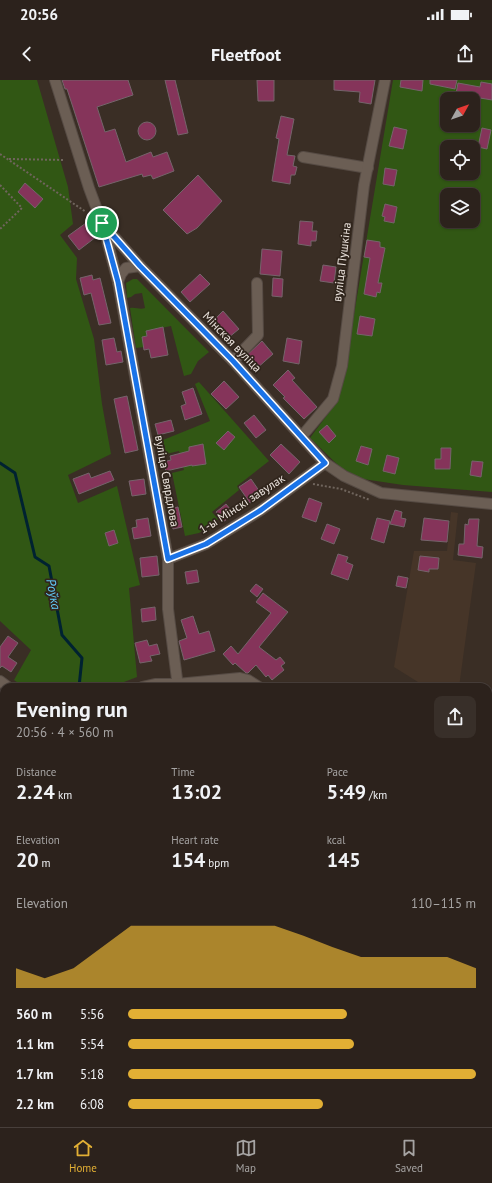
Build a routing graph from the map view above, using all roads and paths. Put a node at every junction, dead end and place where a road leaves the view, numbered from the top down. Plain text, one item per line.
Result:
1 (55, 80) edge
2 (385, 80) edge
3 (0, 154) edge
4 (303, 157) dead end
5 (7, 159) junction
6 (65, 160) dead end
7 (368, 168) junction
8 (0, 185) edge
9 (86, 212) dead end
10 (102, 223) junction
11 (0, 229) edge
12 (140, 266) junction
13 (118, 282) junction
14 (257, 282) dead end
15 (233, 361) junction
16 (302, 436) junction
17 (325, 463) junction
18 (492, 504) edge
19 (168, 559) junction
20 (178, 683) edge
21 (196, 683) edge
22 (253, 683) edge

1 - 10 street, Мінская вуліца
2 - 7 street, вуліца Пушкіна
3 - 5 path
4 - 7 street
5 - 6 path
5 - 9 path
7 - 16 street, вуліца Пушкіна
8 - 11 path
10 - 12 street, Мінская вуліца
10 - 13 street, вуліца Свярдлова
12 - 13 street
12 - 15 street, Мінская вуліца
13 - 19 street, вуліца Свярдлова
14 - 15 street
15 - 16 street, Мінская вуліца
16 - 17 street, Мінская вуліца
17 - 18 street, Мінская вуліца
17 - 19 street, 1-ы Мінскі завулак
19 - 20 street, вуліца Свярдлова
21 - 22 street

